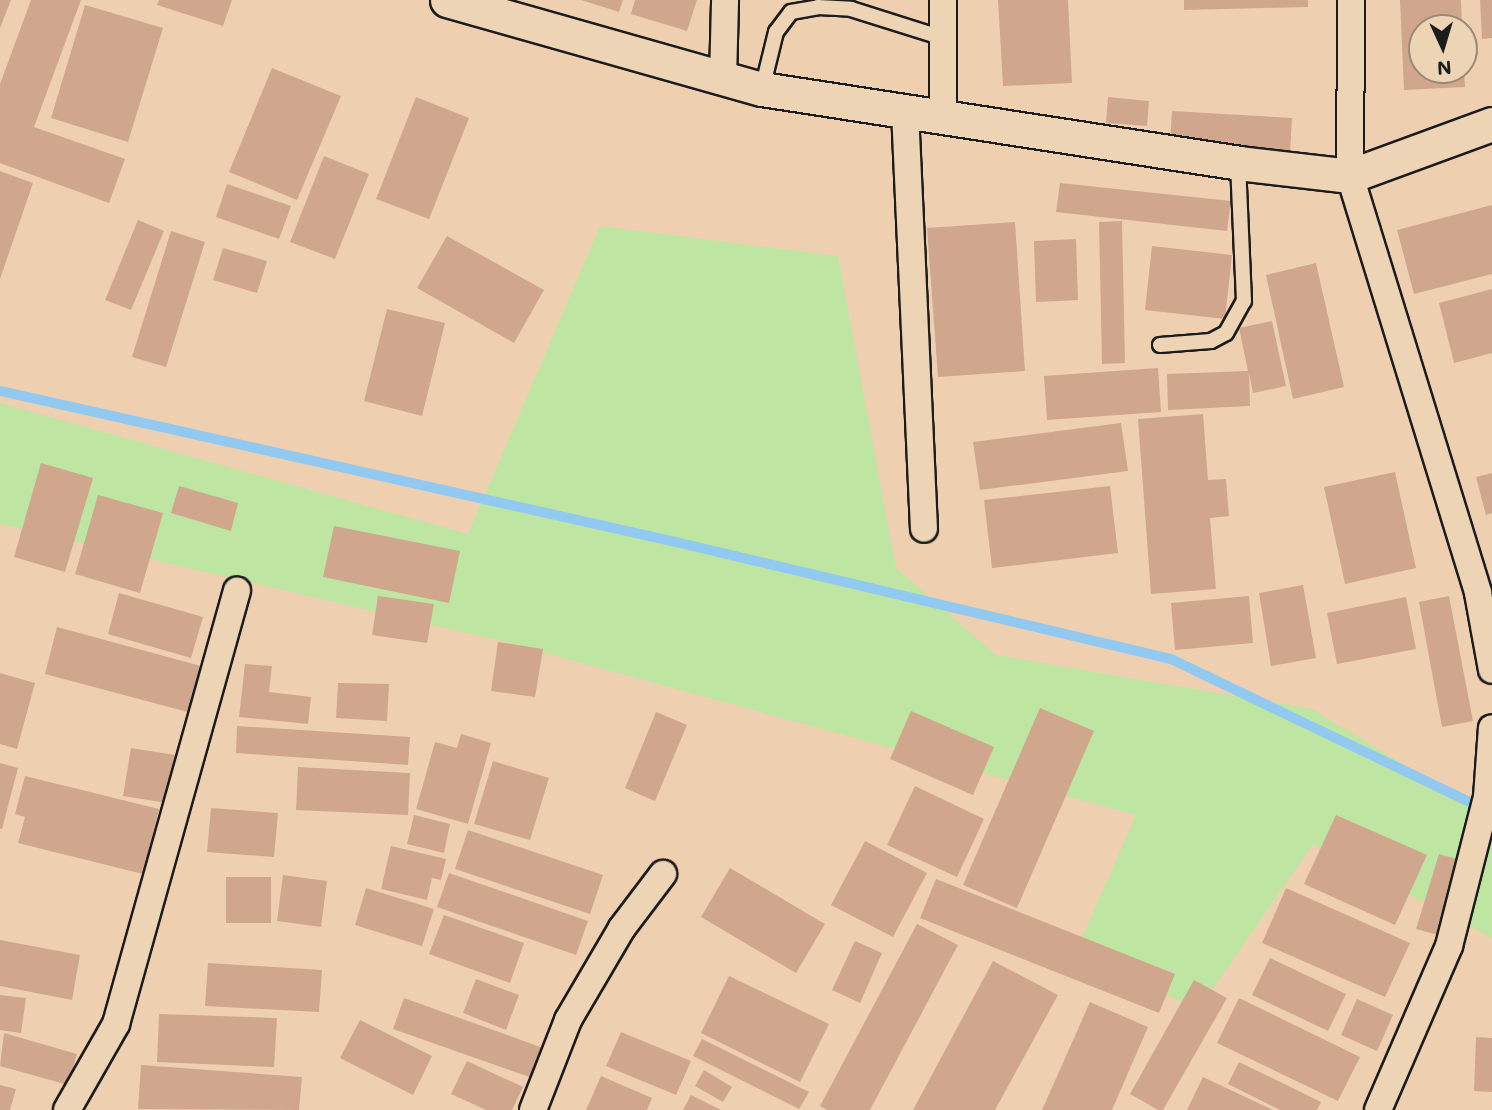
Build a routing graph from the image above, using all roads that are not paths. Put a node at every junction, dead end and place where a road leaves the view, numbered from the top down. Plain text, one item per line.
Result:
1 (447, 0) edge
2 (725, 0) edge
3 (943, 0) edge
4 (1351, 0) edge
5 (943, 38) junction
6 (723, 79) junction
7 (762, 89) junction
8 (905, 111) junction
9 (943, 114) junction
10 (1492, 124) edge
11 (1238, 163) junction
12 (1350, 176) junction
13 (1160, 345) dead end
14 (924, 529) dead end
15 (237, 591) dead end
16 (1492, 670) edge
17 (1492, 728) edge
18 (663, 874) dead end
19 (67, 1110) edge
20 (533, 1110) edge
21 (1378, 1110) edge

1 - 6 street
2 - 6 street
3 - 5 street
4 - 12 street
5 - 7 lane
5 - 9 street
6 - 7 street
7 - 8 street
8 - 9 street
8 - 14 street
9 - 11 street
10 - 12 street
11 - 12 street
11 - 13 lane
12 - 16 street
15 - 19 street
17 - 21 street
18 - 20 street

